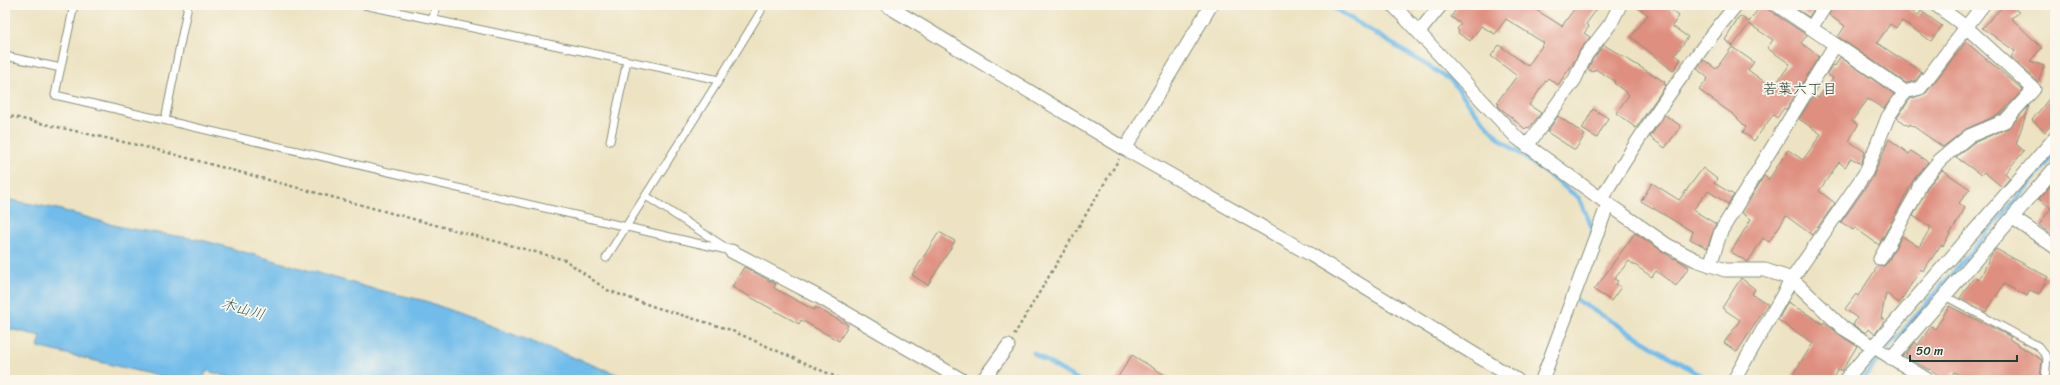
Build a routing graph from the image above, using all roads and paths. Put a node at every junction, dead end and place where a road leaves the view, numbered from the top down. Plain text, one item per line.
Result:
1 (74, 5) edge
2 (188, 5) edge
3 (364, 5) edge
4 (436, 5) edge
5 (886, 5) edge
6 (1211, 5) edge
7 (1393, 5) edge
8 (1441, 5) edge
9 (1620, 5) edge
10 (1736, 5) edge
11 (1777, 5) edge
12 (1826, 5) edge
13 (1936, 5) edge
14 (1983, 5) edge
15 (761, 11) dead end
16 (433, 19) junction
17 (1966, 27) junction
18 (1811, 28) junction
19 (1419, 32) junction
20 (1835, 45) junction
21 (5, 56) edge
22 (627, 61) junction
23 (61, 68) junction
24 (719, 80) junction
25 (1905, 92) junction
26 (5, 115) edge
27 (165, 120) junction
28 (2055, 138) edge
29 (610, 141) dead end
30 (1527, 146) junction
31 (1125, 149) junction
32 (2055, 168) edge
33 (646, 196) junction
34 (1605, 202) junction
35 (2013, 218) junction
36 (627, 226) junction
37 (2055, 247) edge
38 (731, 251) junction
39 (606, 258) dead end
40 (1880, 259) dead end
41 (1710, 265) junction
42 (1792, 279) junction
43 (1945, 296) junction
44 (1008, 346) joint
45 (1873, 347) junction
46 (1891, 358) junction
47 (843, 380) edge
48 (962, 380) edge
49 (983, 380) edge
50 (1517, 380) edge
51 (1542, 380) edge
52 (1734, 380) edge
53 (1845, 380) edge
54 (1928, 380) edge
55 (2045, 380) edge

1 - 23 lane
2 - 27 lane
3 - 16 lane
4 - 16 lane
5 - 31 street
6 - 31 street
7 - 19 street
8 - 19 street
9 - 30 street
10 - 34 street
11 - 18 street
12 - 18 street
13 - 17 street
14 - 17 street
15 - 24 lane
16 - 22 lane
17 - 25 street
17 - 40 street
18 - 20 street
19 - 30 street
20 - 25 street
20 - 41 street
21 - 23 lane
22 - 24 lane
22 - 29 lane
23 - 27 lane
24 - 33 lane
25 - 42 street
26 - 47 path
27 - 36 lane
28 - 45 street
30 - 34 street
31 - 44 path
31 - 50 street
32 - 35 street
33 - 36 lane
33 - 38 lane
34 - 41 street
34 - 51 street
35 - 37 street
35 - 43 street
36 - 38 lane
36 - 39 lane
38 - 48 street
41 - 42 street
42 - 45 street
42 - 52 street
43 - 46 street
43 - 55 lane
44 - 49 street
45 - 46 street
45 - 53 street
46 - 54 street

